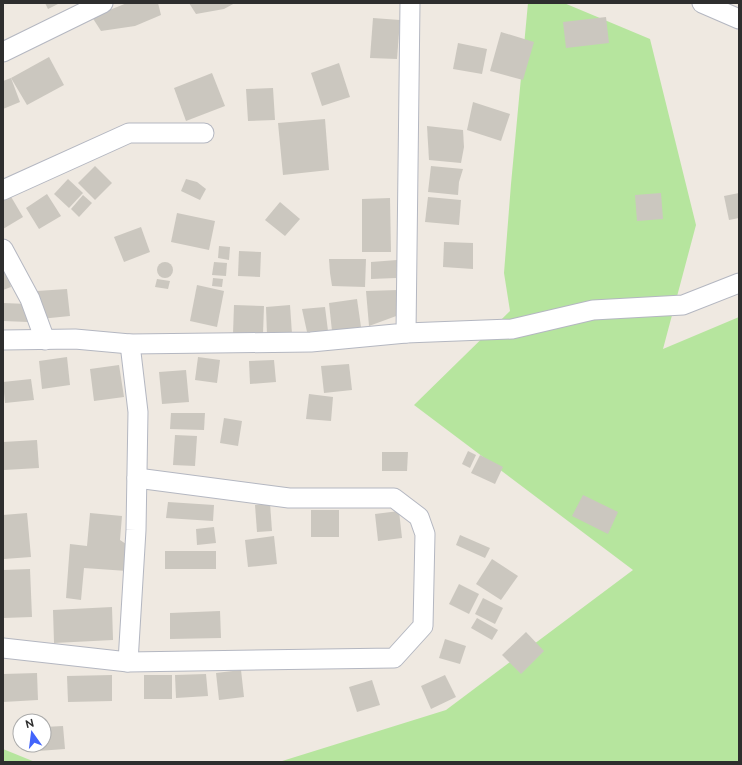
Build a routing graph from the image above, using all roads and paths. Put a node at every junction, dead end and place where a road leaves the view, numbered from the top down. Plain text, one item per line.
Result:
1 (103, 3) edge
2 (410, 3) edge
3 (702, 3) edge
4 (739, 19) edge
5 (3, 52) edge
6 (204, 133) dead end
7 (3, 190) edge
8 (3, 249) edge
9 (739, 283) edge
10 (406, 333) junction
11 (3, 340) edge
12 (45, 340) junction
13 (130, 344) junction
14 (137, 478) junction
15 (3, 648) edge
16 (128, 662) junction

1 - 5 street
2 - 10 street
3 - 4 street
6 - 7 street
8 - 12 street
9 - 10 street
10 - 13 street
11 - 12 street
12 - 13 street
13 - 14 street
14 - 16 street
14 - 16 street
15 - 16 street

